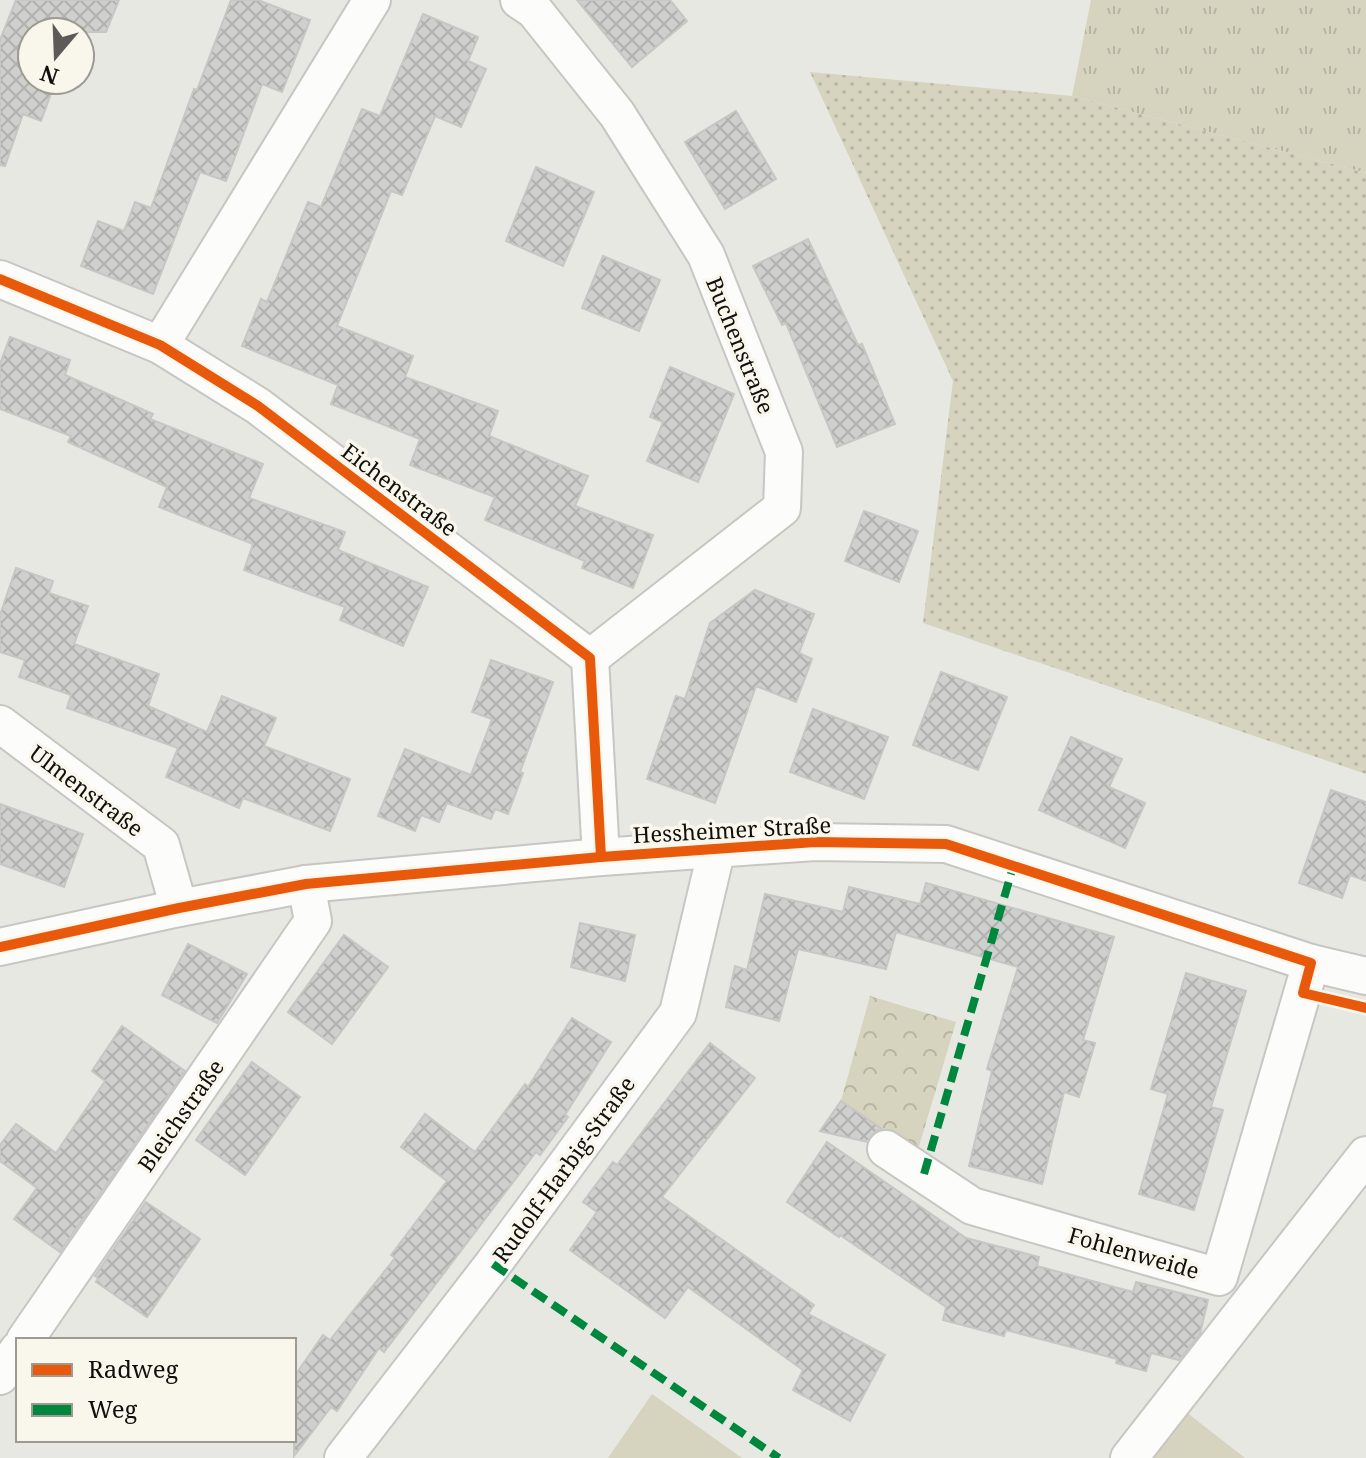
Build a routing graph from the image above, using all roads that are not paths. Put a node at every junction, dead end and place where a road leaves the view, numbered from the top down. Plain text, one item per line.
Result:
1 (372, 0) edge
2 (519, 0) edge
3 (0, 279) edge
4 (160, 345) junction
5 (590, 658) junction
6 (0, 724) edge
7 (717, 848) junction
8 (601, 857) junction
9 (306, 884) junction
10 (179, 908) junction
11 (0, 947) edge
12 (1311, 963) junction
13 (1366, 976) edge
14 (886, 1149) dead end
15 (1366, 1155) edge
16 (1227, 1249) junction
17 (1260, 1289) junction
18 (26, 1338) edge
19 (16, 1353) edge
20 (0, 1376) edge
21 (343, 1458) edge
22 (1129, 1458) edge

1 - 4 street
2 - 5 street, Buchenstraße
3 - 4 street, Eichenstraße
4 - 5 street, Eichenstraße
5 - 8 street
6 - 10 street, Ulmenstraße
7 - 8 street, Hessheimer Straße
7 - 12 street, Hessheimer Straße
7 - 21 street, Rudolf-Harbig-Straße
8 - 9 street, Hessheimer Straße
9 - 10 street, Hessheimer Straße
9 - 18 street, Bleichstraße
10 - 11 street, Hessheimer Straße
12 - 13 street, Hessheimer Straße
12 - 16 street, Fohlenweide
14 - 16 street, Fohlenweide
15 - 17 street
16 - 17 street
17 - 22 street
19 - 20 street

